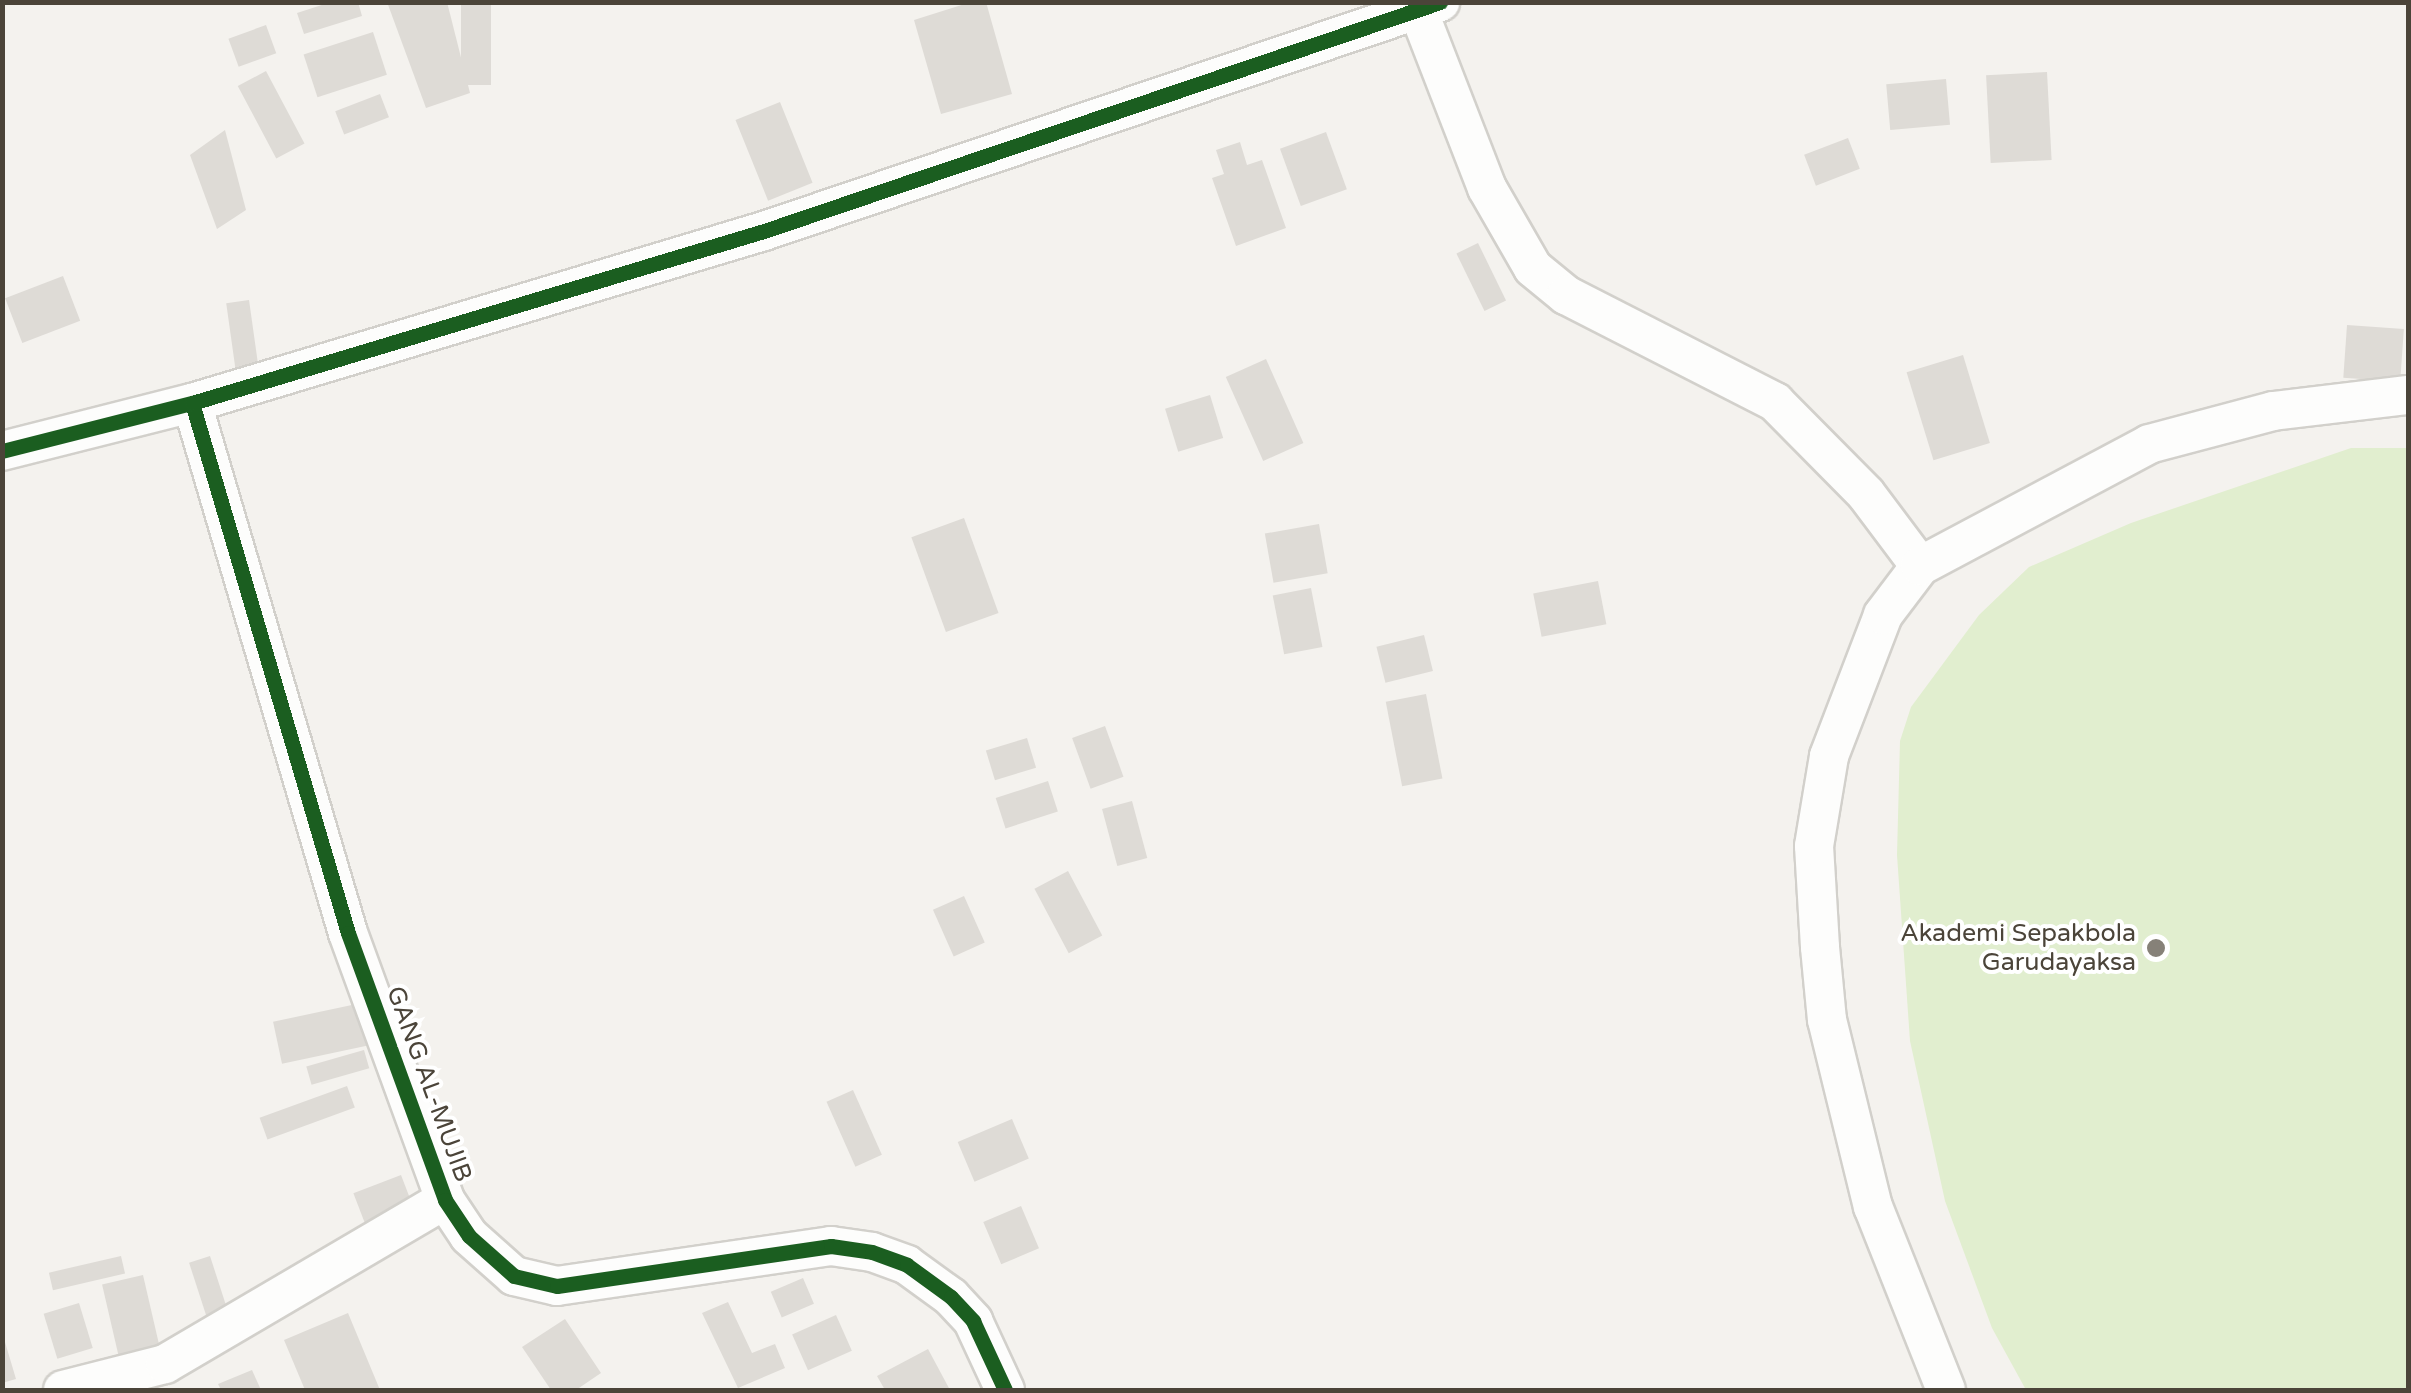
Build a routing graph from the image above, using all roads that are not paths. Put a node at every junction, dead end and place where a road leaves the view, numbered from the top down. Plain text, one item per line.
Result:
1 (1429, 6) edge
2 (2408, 395) edge
3 (192, 403) junction
4 (2, 451) edge
5 (1920, 566) junction
6 (445, 1200) junction
7 (63, 1390) edge
8 (1005, 1390) edge
9 (1946, 1390) edge

1 - 3 street
1 - 5 street
2 - 5 street
3 - 4 street
3 - 6 street, GANG AL-MUJIB
5 - 9 street
6 - 7 street
6 - 8 street, GANG AL-MUJIB

